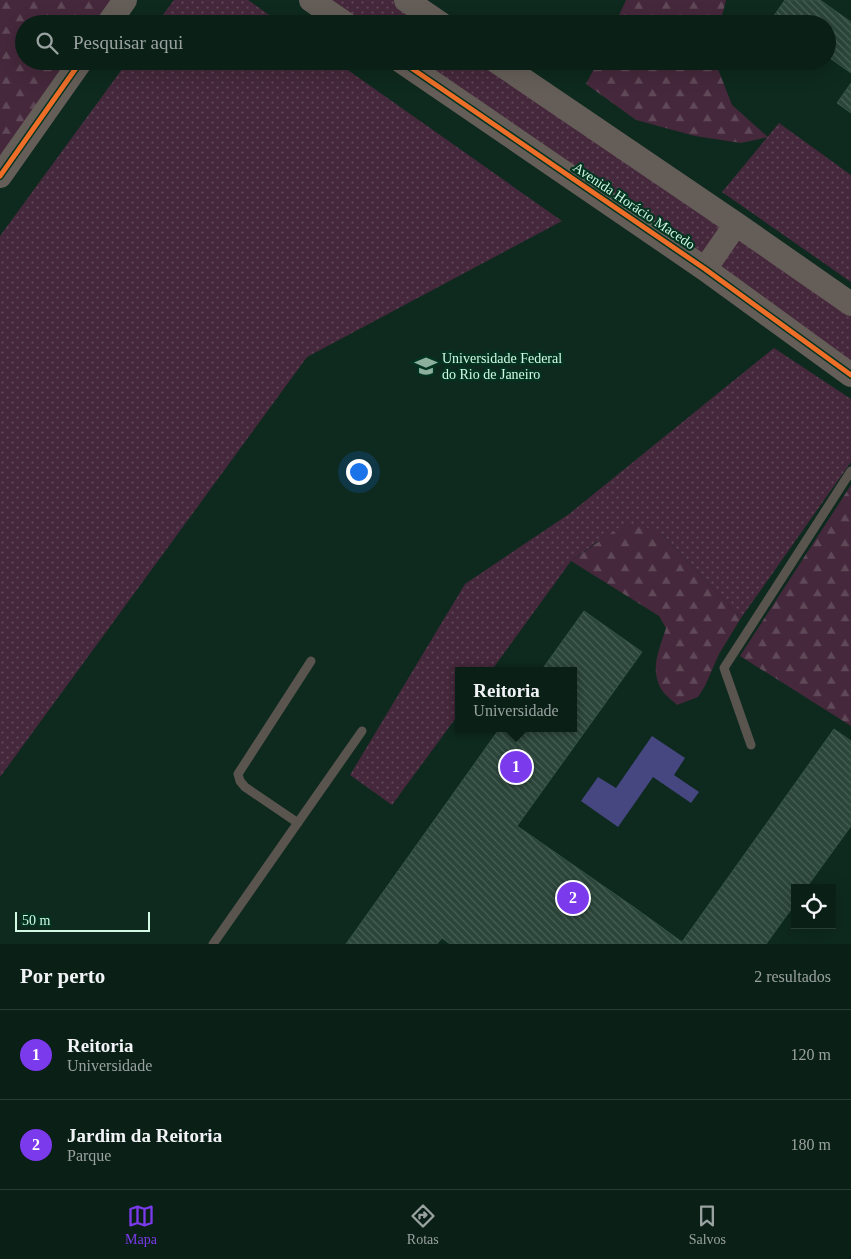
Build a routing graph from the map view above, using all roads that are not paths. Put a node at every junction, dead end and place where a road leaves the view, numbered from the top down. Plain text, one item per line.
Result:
1 (125, 0) edge
2 (311, 0) edge
3 (406, 0) edge
4 (114, 15) edge
5 (333, 15) edge
6 (428, 15) edge
7 (75, 70) edge
8 (414, 70) edge
9 (509, 70) edge
10 (0, 176) edge
11 (736, 224) junction
12 (705, 268) junction
13 (851, 304) edge
14 (851, 375) edge
15 (851, 471) edge
16 (311, 661) dead end
17 (362, 730) dead end
18 (750, 745) dead end
19 (298, 823) junction
20 (213, 944) edge

1 - 4 street
2 - 5 street
3 - 6 street
7 - 10 street
8 - 12 street, Avenida Horácio Macedo
9 - 11 street
11 - 12 street
11 - 13 street
12 - 14 street, Avenida Horácio Macedo
15 - 18 lane
16 - 19 lane
17 - 19 lane
19 - 20 lane

